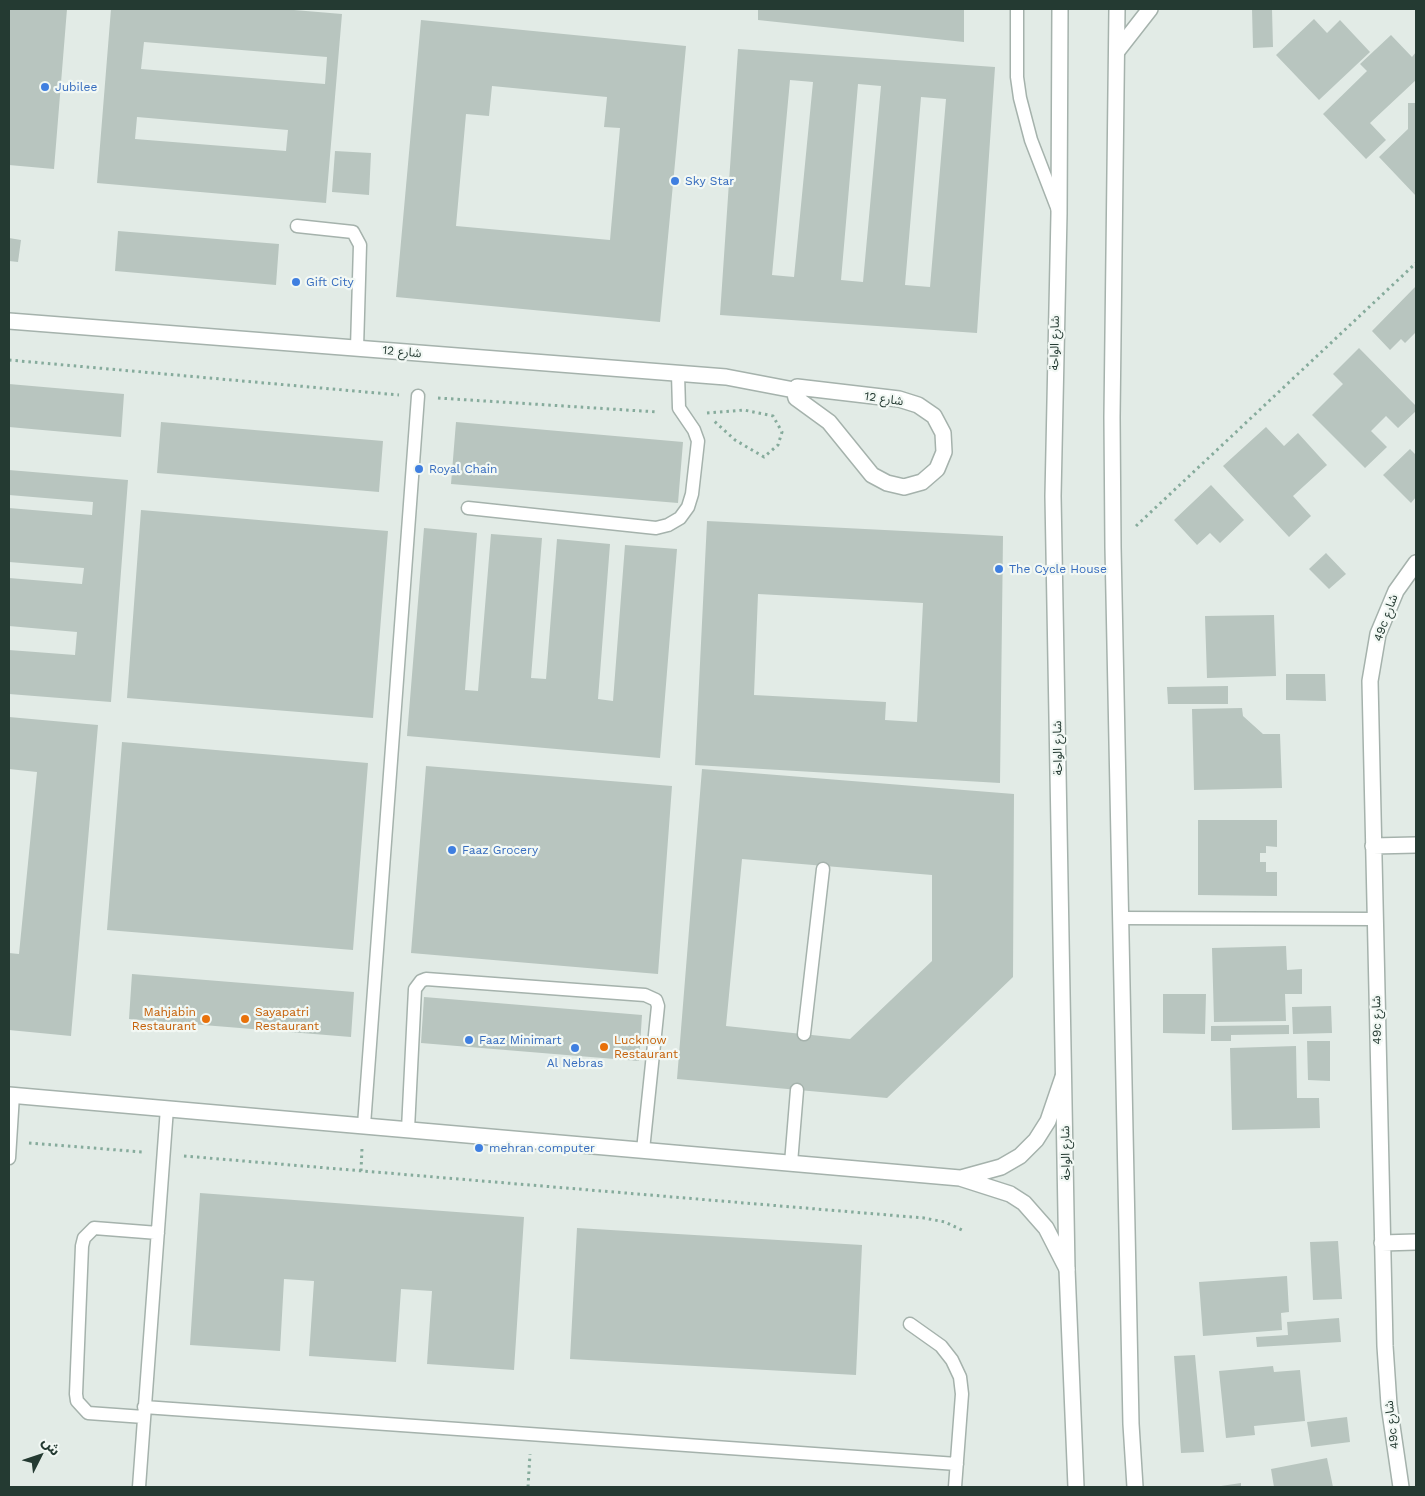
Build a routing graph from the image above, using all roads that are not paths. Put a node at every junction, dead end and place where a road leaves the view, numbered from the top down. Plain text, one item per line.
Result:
1 (1017, 9) edge
2 (1060, 9) edge
3 (1117, 9) edge
4 (1150, 9) edge
5 (1118, 50) junction
6 (1059, 214) junction
7 (297, 226) dead end
8 (9, 321) edge
9 (357, 348) junction
10 (678, 374) junction
11 (794, 390) junction
12 (418, 396) road end
13 (468, 508) dead end
14 (1416, 563) edge
15 (1416, 845) edge
16 (1373, 846) junction
17 (823, 869) dead end
18 (1120, 918) junction
19 (1375, 919) junction
20 (804, 1034) dead end
21 (1065, 1073) junction
22 (797, 1090) dead end
23 (11, 1095) edge
24 (167, 1108) junction
25 (364, 1125) junction
26 (408, 1129) junction
27 (643, 1150) junction
28 (9, 1158) edge
29 (791, 1163) junction
30 (960, 1178) junction
31 (158, 1233) junction
32 (1416, 1242) edge
33 (1382, 1243) junction
34 (1067, 1269) junction
35 (910, 1324) dead end
36 (144, 1412) junction
37 (957, 1464) junction
38 (139, 1487) edge
39 (955, 1487) edge
40 (1076, 1487) edge
41 (1135, 1487) edge
42 (1401, 1487) edge

1 - 6 lane
2 - 6 street, شارع الواحة
3 - 5 street
4 - 5 street
5 - 18 street
6 - 21 street, شارع الواحة
7 - 9 lane
8 - 9 street, شارع 12
9 - 10 street, شارع 12
10 - 11 street, شارع 12
10 - 13 lane
11 - 11 street, شارع 12
12 - 25 lane
14 - 16 street, 49c شارع
15 - 16 street
16 - 19 street, 49c شارع
17 - 20 lane
18 - 19 lane
18 - 41 street
19 - 33 street, 49c شارع
21 - 30 street
21 - 34 street, شارع الواحة
22 - 29 lane
23 - 24 street
23 - 28 lane
24 - 25 street
24 - 31 lane
25 - 26 street
26 - 27 street
26 - 27 lane
27 - 29 street
29 - 30 street
30 - 34 street
31 - 36 lane
31 - 36 lane
32 - 33 street
33 - 42 street, 49c شارع
34 - 40 street, شارع الواحة
35 - 37 lane
36 - 37 lane
36 - 38 lane
37 - 39 lane

